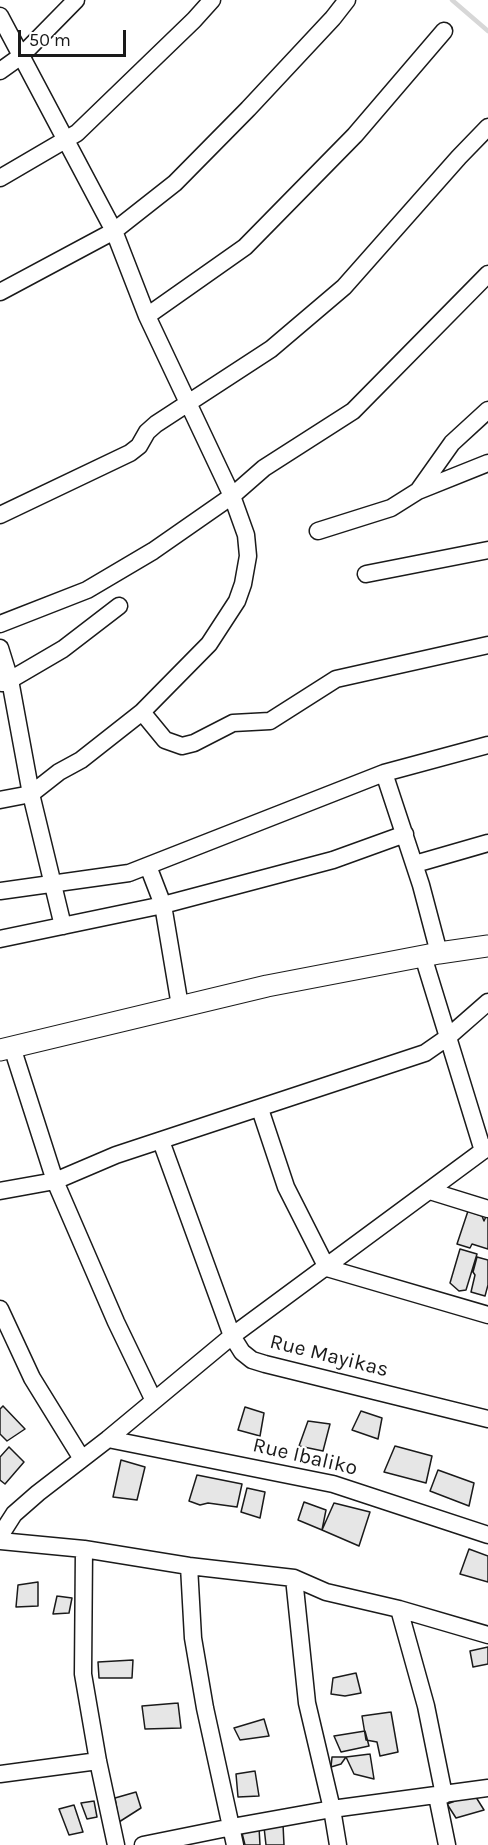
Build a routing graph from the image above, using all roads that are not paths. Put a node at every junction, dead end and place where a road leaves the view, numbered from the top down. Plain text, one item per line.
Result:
1 (76, 0) edge
2 (212, 0) edge
3 (347, 0) edge
4 (0, 16) edge
5 (444, 31) dead end
6 (21, 56) junction
7 (0, 71) edge
8 (488, 128) edge
9 (67, 140) junction
10 (0, 178) edge
11 (114, 231) junction
12 (488, 274) edge
13 (0, 292) edge
14 (147, 316) junction
15 (187, 405) junction
16 (488, 410) edge
17 (488, 463) edge
18 (418, 491) junction
19 (232, 496) junction
20 (0, 515) edge
21 (318, 531) dead end
22 (488, 550) edge
23 (366, 574) dead end
24 (119, 606) dead end
25 (0, 624) edge
26 (488, 645) edge
27 (0, 648) edge
28 (5, 682) edge
29 (142, 711) junction
30 (488, 744) edge
31 (384, 773) junction
32 (31, 794) junction
33 (0, 800) edge
34 (405, 834) junction
35 (488, 843) edge
36 (415, 864) junction
37 (148, 866) junction
38 (52, 884) junction
39 (0, 891) edge
40 (164, 905) junction
41 (63, 926) junction
42 (0, 939) edge
43 (488, 946) edge
44 (431, 954) junction
45 (488, 1002) edge
46 (180, 1006) junction
47 (448, 1036) junction
48 (6, 1049) edge
49 (260, 1109) junction
50 (161, 1141) junction
51 (486, 1149) edge
52 (55, 1181) junction
53 (0, 1191) edge
54 (430, 1191) junction
55 (488, 1209) edge
56 (327, 1268) junction
57 (0, 1309) edge
58 (488, 1315) edge
59 (232, 1336) junction
60 (154, 1401) junction
61 (488, 1419) edge
62 (108, 1439) junction
63 (82, 1459) junction
64 (488, 1535) edge
65 (0, 1536) edge
66 (0, 1541) edge
67 (84, 1549) junction
68 (189, 1566) junction
69 (294, 1578) junction
70 (399, 1609) junction
71 (488, 1635) edge
72 (98, 1761) junction
73 (0, 1774) edge
74 (488, 1788) edge
75 (440, 1795) junction
76 (332, 1809) junction
77 (232, 1827) junction
78 (116, 1845) edge
79 (143, 1845) edge
80 (235, 1845) edge
81 (338, 1845) edge
82 (447, 1845) edge

1 - 6 street
2 - 9 street
3 - 11 street
4 - 6 street
5 - 14 street
6 - 7 street
6 - 9 street
8 - 15 street
9 - 10 street
9 - 11 street
11 - 13 street
11 - 14 street
12 - 19 street
14 - 15 street
15 - 19 street
15 - 20 street
16 - 18 street
17 - 18 street
18 - 21 street
19 - 25 street
19 - 29 street
22 - 23 street
24 - 28 street
26 - 29 street
27 - 28 street
28 - 32 street
29 - 32 street
30 - 31 street
31 - 34 street
31 - 37 street
32 - 33 street
32 - 38 street
34 - 36 street
34 - 40 street
35 - 36 street
36 - 44 street
37 - 38 street
37 - 40 street
38 - 39 street
38 - 41 street
40 - 41 street
40 - 46 street
41 - 42 street
43 - 44 main road
44 - 46 main road
44 - 47 street
45 - 47 street
46 - 48 main road
47 - 49 street
47 - 51 street
48 - 52 street
49 - 50 street
49 - 56 street
50 - 52 street
50 - 59 street, Rue Mayikas
51 - 54 street
52 - 53 street
52 - 60 street
54 - 55 street
54 - 56 street
56 - 58 street
56 - 59 street
57 - 63 street
59 - 60 street
59 - 61 street, Rue Mayikas
60 - 62 street
62 - 63 street
62 - 64 street, Rue Ibaliko
63 - 65 street
66 - 67 street
67 - 68 street
67 - 72 street
68 - 69 street
68 - 77 street
69 - 70 street
69 - 76 street
70 - 71 street
70 - 75 street
72 - 73 street
72 - 78 street
74 - 75 street
75 - 76 street
75 - 82 street
76 - 77 street
76 - 81 street
77 - 79 street
77 - 80 street

